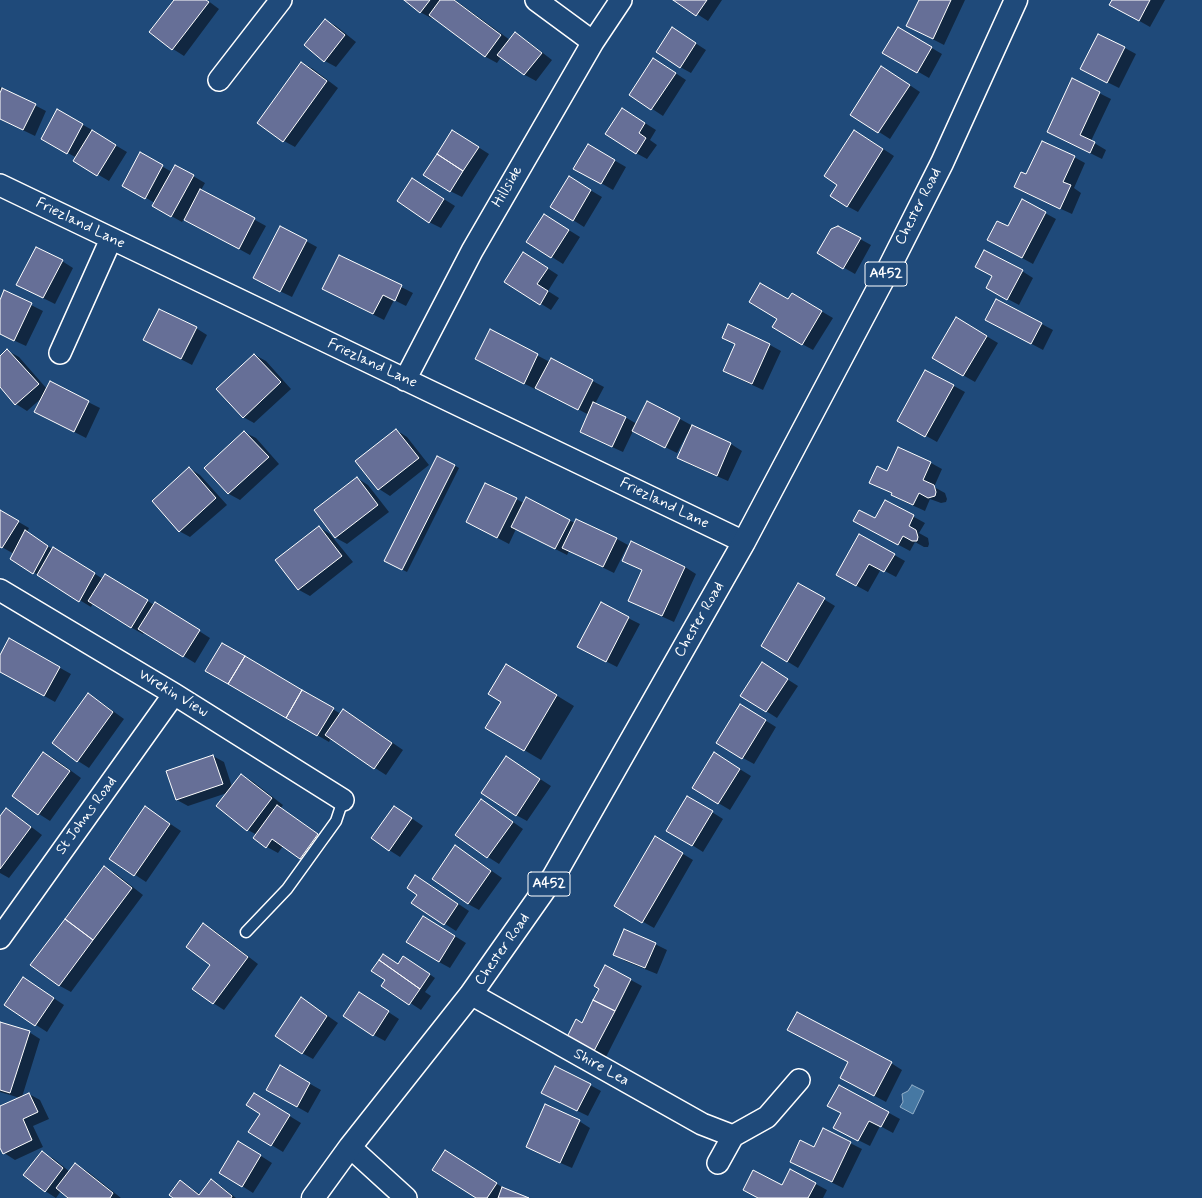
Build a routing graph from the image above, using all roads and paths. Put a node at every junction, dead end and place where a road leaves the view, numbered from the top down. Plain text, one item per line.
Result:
1 (281, 0) edge
2 (536, 0) edge
3 (621, 0) edge
4 (1016, 0) edge
5 (593, 42) junction
6 (219, 80) dead end
7 (0, 185) edge
8 (111, 239) junction
9 (60, 353) dead end
10 (405, 380) junction
11 (744, 542) junction
12 (0, 590) edge
13 (174, 694) junction
14 (344, 800) joint
15 (246, 932) dead end
16 (0, 938) edge
17 (471, 994) junction
18 (799, 1080) dead end
19 (733, 1136) junction
20 (350, 1147) junction
21 (718, 1164) dead end
22 (313, 1198) edge
23 (406, 1198) edge

1 - 6 street
2 - 5 street
3 - 5 street, Hillside
4 - 11 highway, Chester Road / A452
5 - 10 street, Hillside
7 - 8 street, Friezland Lane
8 - 9 street
8 - 10 street, Friezland Lane
10 - 11 street, Friezland Lane
11 - 17 highway, Chester Road / A452
12 - 13 street, Wrekin View
13 - 14 street, Wrekin View
13 - 16 street, St Johns Road
14 - 15 lane
17 - 19 street, Shire Lea
17 - 20 highway, Chester Road / A452
18 - 19 street
19 - 21 street
20 - 22 highway, Chester Road / A452
20 - 23 street

